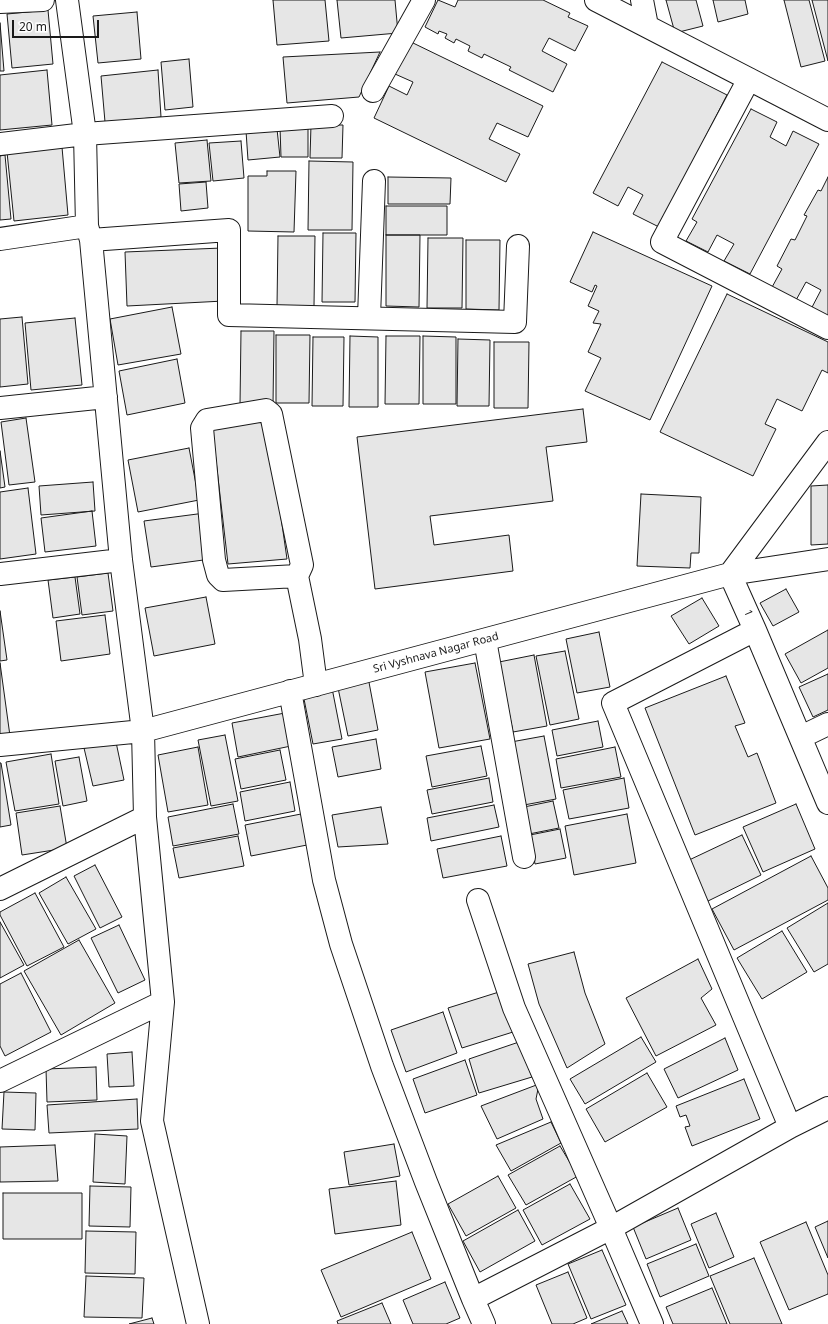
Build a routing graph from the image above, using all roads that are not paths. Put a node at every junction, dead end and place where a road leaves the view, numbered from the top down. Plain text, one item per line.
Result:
1 (43, 0) edge
2 (67, 0) edge
3 (424, 0) edge
4 (596, 0) edge
5 (642, 0) edge
6 (0, 2) edge
7 (647, 26) junction
8 (749, 79) junction
9 (372, 91) dead end
10 (332, 116) dead end
11 (828, 120) edge
12 (85, 134) junction
13 (0, 144) edge
14 (374, 181) dead end
15 (89, 233) junction
16 (0, 238) edge
17 (518, 246) dead end
18 (369, 318) junction
19 (828, 328) edge
20 (106, 397) junction
21 (0, 408) edge
22 (828, 442) edge
23 (828, 559) edge
24 (121, 560) junction
25 (0, 574) edge
26 (730, 574) junction
27 (297, 576) junction
28 (755, 630) junction
29 (485, 640) junction
30 (316, 685) junction
31 (290, 692) junction
32 (828, 724) edge
33 (142, 731) junction
34 (801, 737) junction
35 (0, 746) edge
36 (828, 803) edge
37 (145, 817) junction
38 (524, 857) dead end
39 (0, 889) edge
40 (478, 900) dead end
41 (162, 1002) junction
42 (0, 1082) edge
43 (828, 1108) edge
44 (790, 1127) junction
45 (611, 1228) junction
46 (474, 1299) junction
47 (198, 1324) edge
48 (484, 1324) edge
49 (652, 1324) edge

1 - 6 street
2 - 12 street
3 - 9 street
4 - 7 street
5 - 7 street
7 - 8 street
8 - 11 street
8 - 19 street
10 - 12 street
12 - 13 street
12 - 15 street
14 - 18 street
15 - 16 street
15 - 18 street
15 - 20 street
17 - 18 street
20 - 21 street
20 - 24 street
22 - 26 street
23 - 26 street, Sri Vyshnava Nagar Road
24 - 25 street
24 - 33 street
26 - 28 street, 1
26 - 29 street, Sri Vyshnava Nagar Road
27 - 27 street
27 - 30 street
28 - 34 street, 1
28 - 44 street
29 - 30 street, Sri Vyshnava Nagar Road
29 - 38 street
30 - 31 street, Sri Vyshnava Nagar Road
31 - 33 street, Sri Vyshnava Nagar Road
31 - 46 street
32 - 34 street
33 - 35 street, Sri Vyshnava Nagar Road
33 - 37 street
34 - 36 street, 1
37 - 39 street
37 - 41 street
40 - 45 street
41 - 42 street
41 - 47 street
43 - 44 street
44 - 45 street
45 - 46 street
45 - 49 street
46 - 48 street

